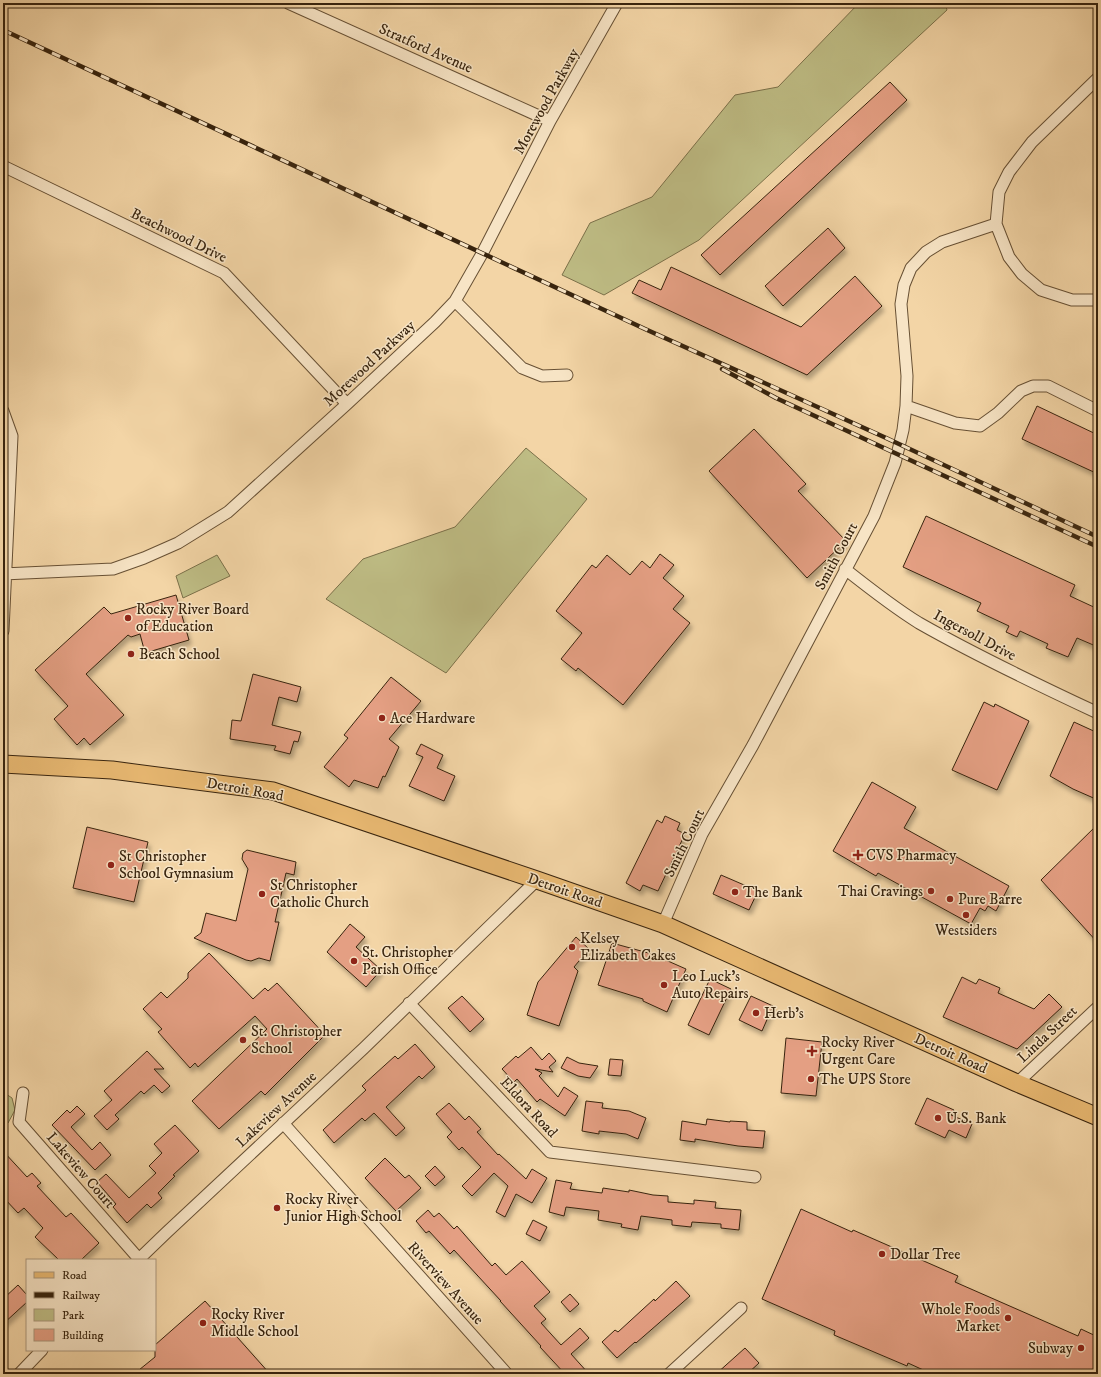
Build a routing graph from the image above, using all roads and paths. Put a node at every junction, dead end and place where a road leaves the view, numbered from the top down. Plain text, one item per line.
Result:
1 (288, 3) edge
2 (617, 3) edge
3 (1098, 78) edge
4 (550, 121) junction
5 (4, 169) edge
6 (996, 224) junction
7 (1098, 300) edge
8 (455, 301) junction
9 (567, 375) dead end
10 (347, 404) junction
11 (906, 406) junction
12 (3, 411) edge
13 (1098, 411) edge
14 (845, 569) junction
15 (4, 574) edge
16 (3, 631) edge
17 (1098, 713) edge
18 (3, 764) edge
19 (537, 880) junction
20 (662, 924) junction
21 (409, 1003) junction
22 (1098, 1007) edge
23 (1017, 1083) junction
24 (23, 1093) dead end
25 (1098, 1117) edge
26 (283, 1123) junction
27 (755, 1177) dead end
28 (138, 1259) edge
29 (140, 1259) edge
30 (741, 1308) dead end
31 (41, 1351) edge
32 (19, 1374) edge
33 (507, 1374) edge
34 (669, 1374) edge

1 - 4 street, Stratford Avenue
2 - 4 street, Morewood Parkway
3 - 6 street
4 - 8 street, Morewood Parkway
5 - 10 street, Beachwood Drive
6 - 7 street
6 - 11 street, Smith Court
8 - 9 street
8 - 10 street, Morewood Parkway
10 - 15 street, Morewood Parkway
11 - 13 street
11 - 14 street, Smith Court
12 - 15 street
14 - 17 street, Ingersoll Drive
14 - 20 street, Smith Court
15 - 16 street
18 - 19 main road, Detroit Road
19 - 20 main road, Detroit Road
19 - 21 street, Lakeview Avenue
20 - 23 main road, Detroit Road
21 - 26 street, Lakeview Avenue
21 - 27 street, Eldora Road
22 - 23 street, Linda Street
23 - 25 main road, Detroit Road
24 - 28 street, Lakeview Court
26 - 29 street, Lakeview Avenue
26 - 33 street, Riverview Avenue
30 - 34 street
31 - 32 street

